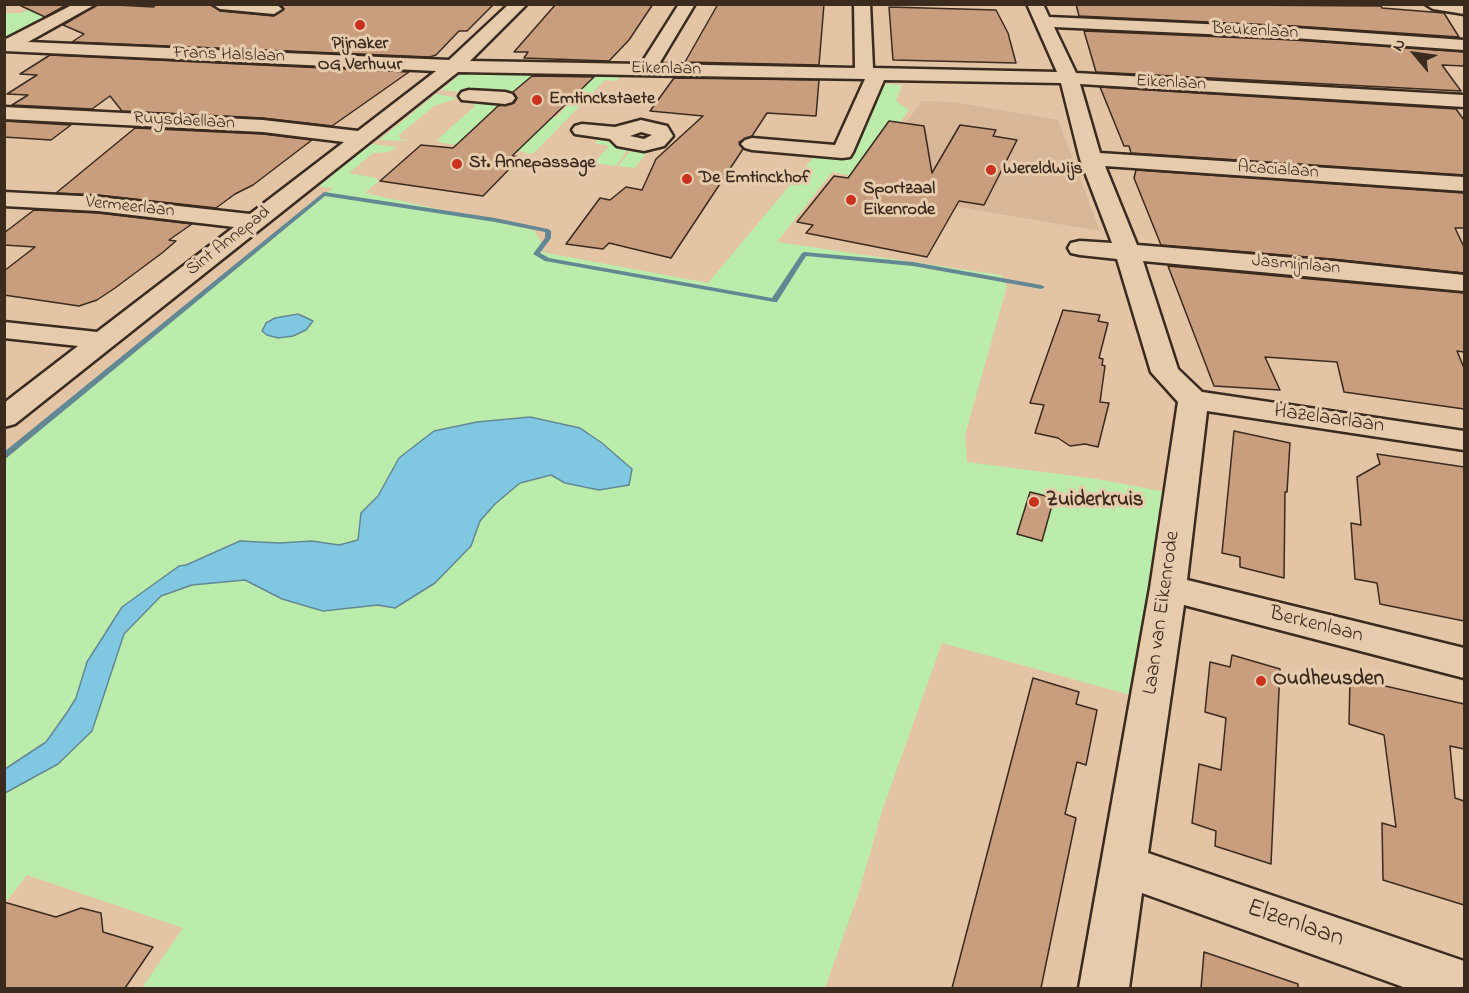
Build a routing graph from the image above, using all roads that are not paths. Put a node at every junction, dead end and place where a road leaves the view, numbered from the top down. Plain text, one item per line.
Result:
1 (88, 4) edge
2 (220, 4) edge
3 (519, 4) edge
4 (687, 4) edge
5 (862, 4) edge
6 (1433, 4) edge
7 (274, 9) dead end
8 (1464, 9) edge
9 (1040, 14) edge
10 (1464, 45) edge
11 (5, 46) edge
12 (454, 66) junction
13 (646, 70) junction
14 (871, 73) junction
15 (1071, 85) junction
16 (922, 90) dead end
17 (469, 96) dead end
18 (505, 98) dead end
19 (1464, 101) edge
20 (4, 114) edge
21 (582, 130) dead end
22 (619, 134) dead end
23 (362, 138) junction
24 (752, 144) dead end
25 (1091, 159) junction
26 (1464, 184) edge
27 (4, 200) edge
28 (255, 222) junction
29 (1080, 248) dead end
30 (1128, 253) junction
31 (1464, 283) edge
32 (4, 330) edge
33 (103, 341) junction
34 (1193, 400) junction
35 (4, 418) edge
36 (1464, 440) edge
37 (1168, 588) junction
38 (1464, 663) edge
39 (1125, 866) junction
40 (1464, 985) edge
41 (1104, 988) edge

1 - 11 street
2 - 7 street
3 - 12 street, Sint Annepad
4 - 13 street
5 - 14 street
6 - 8 street
9 - 10 street, Beukenlaan
9 - 15 street
11 - 12 street, Frans Halslaan
12 - 13 street, Eikenlaan
12 - 23 street, Sint Annepad
13 - 14 street, Eikenlaan
14 - 15 street, Eikenlaan
14 - 24 street
15 - 16 street, Eikenlaan
15 - 19 street, Eikenlaan
15 - 25 street
17 - 18 street
20 - 23 street, Ruysdaellaan
21 - 22 street
23 - 28 street, Sint Annepad
25 - 26 street, Acacialaan
25 - 30 street
27 - 28 street, Vermeerlaan
28 - 33 street, Sint Annepad
29 - 30 street
30 - 31 street, Jasmijnlaan
30 - 34 street
32 - 33 street
33 - 35 street, Sint Annepad
34 - 36 street, Hazelaarlaan
34 - 37 street, Laan van Eikenrode
37 - 38 street, Berkenlaan
37 - 39 street, Laan van Eikenrode
39 - 40 street, Elzenlaan
39 - 41 street, Laan van Eikenrode

